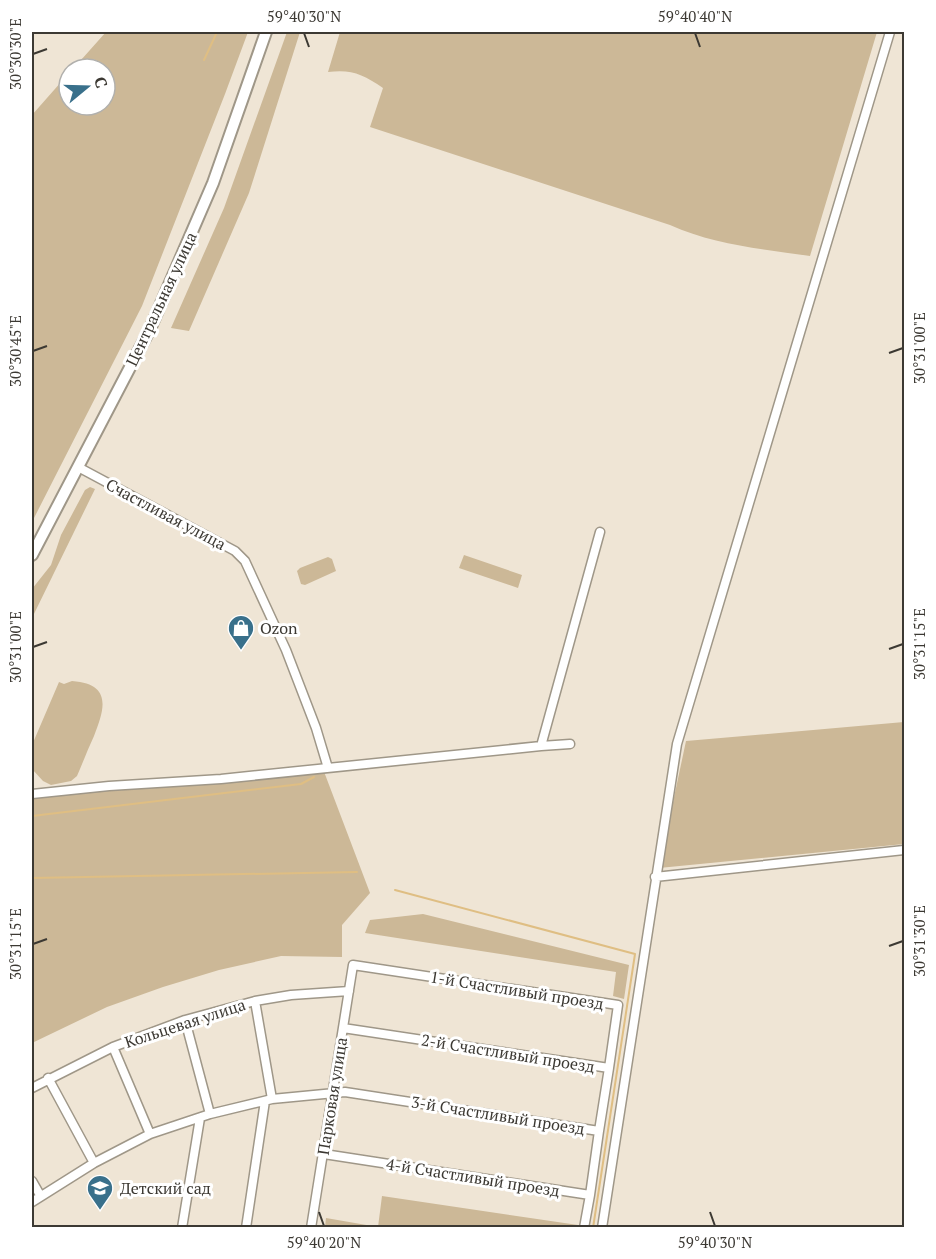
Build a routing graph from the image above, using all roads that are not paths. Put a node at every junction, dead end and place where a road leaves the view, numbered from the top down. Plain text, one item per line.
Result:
1 (266, 32) edge
2 (890, 32) edge
3 (78, 467) junction
4 (600, 532) dead end
5 (32, 555) edge
6 (570, 744) dead end
7 (542, 746) junction
8 (328, 768) junction
9 (32, 794) edge
10 (904, 850) edge
11 (656, 877) junction
12 (353, 965) joint
13 (348, 991) junction
14 (255, 1001) junction
15 (185, 1020) junction
16 (343, 1028) junction
17 (114, 1047) junction
18 (609, 1068) junction
19 (48, 1078) junction
20 (32, 1088) edge
21 (332, 1092) junction
22 (268, 1100) junction
23 (210, 1114) junction
24 (200, 1118) junction
25 (599, 1131) junction
26 (150, 1134) junction
27 (324, 1154) junction
28 (94, 1163) junction
29 (32, 1181) edge
30 (40, 1195) junction
31 (590, 1195) junction
32 (32, 1202) edge
33 (182, 1227) edge
34 (246, 1227) edge
35 (311, 1227) edge
36 (584, 1227) edge
37 (602, 1227) edge

1 - 3 main road, Центральная улица
2 - 11 street
3 - 5 main road, Центральная улица
3 - 8 street, Счастливая улица
4 - 7 street
6 - 7 street
7 - 8 street
8 - 9 street
10 - 11 street
11 - 37 street
12 - 13 street, Парковая улица
12 - 18 street, 1-й Счастливый проезд
13 - 14 street, Кольцевая улица
13 - 16 street, Парковая улица
14 - 15 street, Кольцевая улица
14 - 22 street
15 - 17 street, Кольцевая улица
15 - 23 street
16 - 18 street, 2-й Счастливый проезд
16 - 21 street, Парковая улица
17 - 19 street, Кольцевая улица
17 - 26 street
18 - 25 street, 2-й Счастливый проезд
19 - 20 street, Кольцевая улица
19 - 28 street
21 - 22 street, 3-й Счастливый проезд
21 - 25 street, 3-й Счастливый проезд
21 - 27 street, Парковая улица
22 - 23 street, 3-й Счастливый проезд
22 - 34 street
23 - 24 street, 3-й Счастливый проезд
24 - 26 street, 3-й Счастливый проезд
24 - 33 street
25 - 31 street, 3-й Счастливый проезд
26 - 28 street, 3-й Счастливый проезд
27 - 31 street, 4-й Счастливый проезд
27 - 35 street, Парковая улица
28 - 30 street, 3-й Счастливый проезд
29 - 30 street
30 - 32 street, 3-й Счастливый проезд
31 - 36 street

